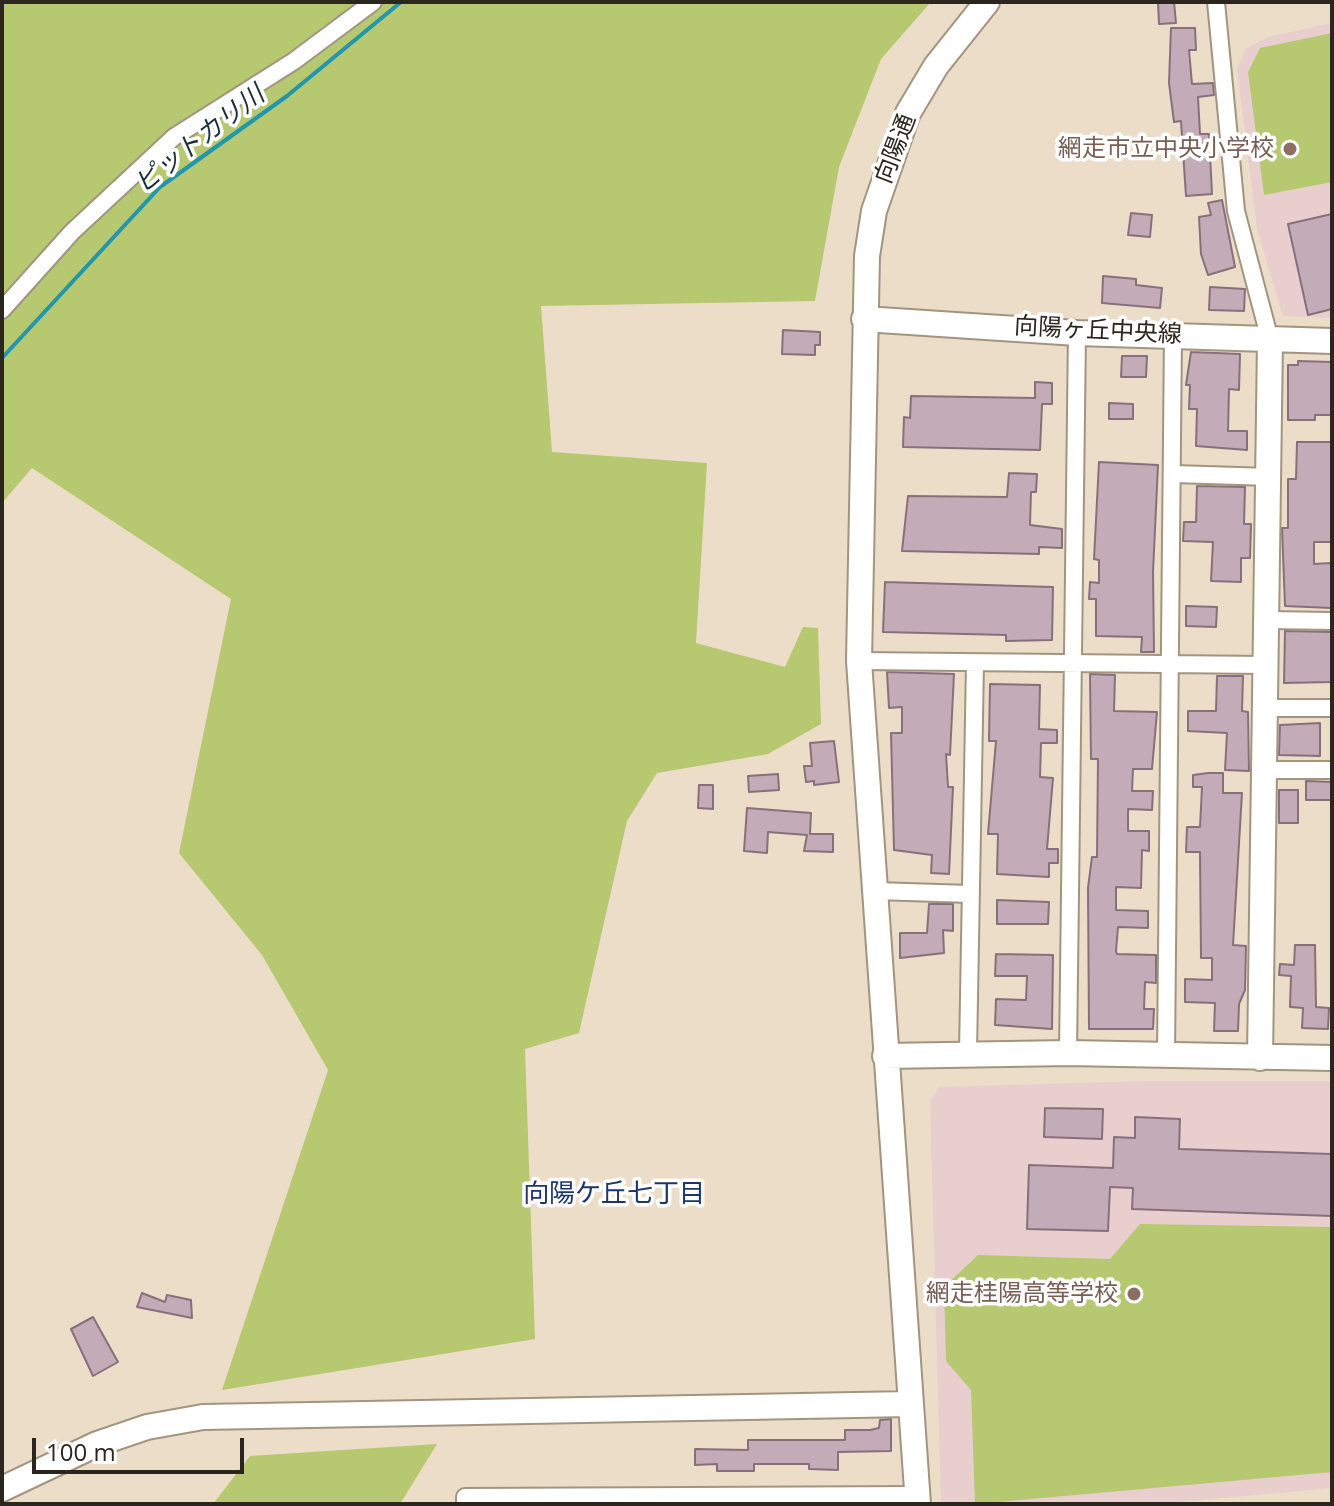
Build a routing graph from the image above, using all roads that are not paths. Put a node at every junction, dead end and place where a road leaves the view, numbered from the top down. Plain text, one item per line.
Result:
1 (373, 2) edge
2 (987, 2) edge
3 (1216, 2) edge
4 (2, 310) edge
5 (864, 319) junction
6 (1077, 333) junction
7 (1173, 335) junction
8 (1270, 340) junction
9 (1332, 341) edge
10 (1174, 474) junction
11 (1270, 477) junction
12 (1267, 620) junction
13 (1332, 621) edge
14 (859, 661) junction
15 (975, 663) junction
16 (1170, 663) junction
17 (1073, 664) junction
18 (1266, 665) junction
19 (1266, 708) junction
20 (1332, 708) edge
21 (1265, 770) junction
22 (1332, 770) edge
23 (874, 891) junction
24 (971, 894) junction
25 (968, 1053) junction
26 (1068, 1053) junction
27 (1166, 1055) junction
28 (885, 1056) junction
29 (1260, 1058) junction
30 (1332, 1058) edge
31 (910, 1404) junction
32 (2, 1489) edge
33 (918, 1499) edge
34 (691, 1501) edge
35 (465, 1504) edge

1 - 4 street
2 - 5 street, 向陽通
3 - 8 street
5 - 6 street, 向陽ヶ丘中央線
5 - 14 street, 向陽通
6 - 7 street, 向陽ヶ丘中央線
6 - 17 street
7 - 8 street, 向陽ヶ丘中央線
7 - 10 street
8 - 9 street, 向陽ヶ丘中央線
8 - 11 street
10 - 11 street
10 - 16 street
11 - 12 street
12 - 13 street
12 - 18 street
14 - 15 street
14 - 23 street, 向陽通
15 - 17 street
15 - 24 street
16 - 17 street
16 - 18 street
16 - 27 street
17 - 26 street
18 - 19 street
19 - 20 street
19 - 21 street
21 - 22 street
21 - 29 street
23 - 24 street
23 - 28 street, 向陽通
24 - 25 street
25 - 26 street
25 - 28 street
26 - 27 street
27 - 29 street
28 - 31 street, 向陽通
29 - 30 street
31 - 32 street
31 - 33 street, 向陽通
33 - 34 street
34 - 35 street

